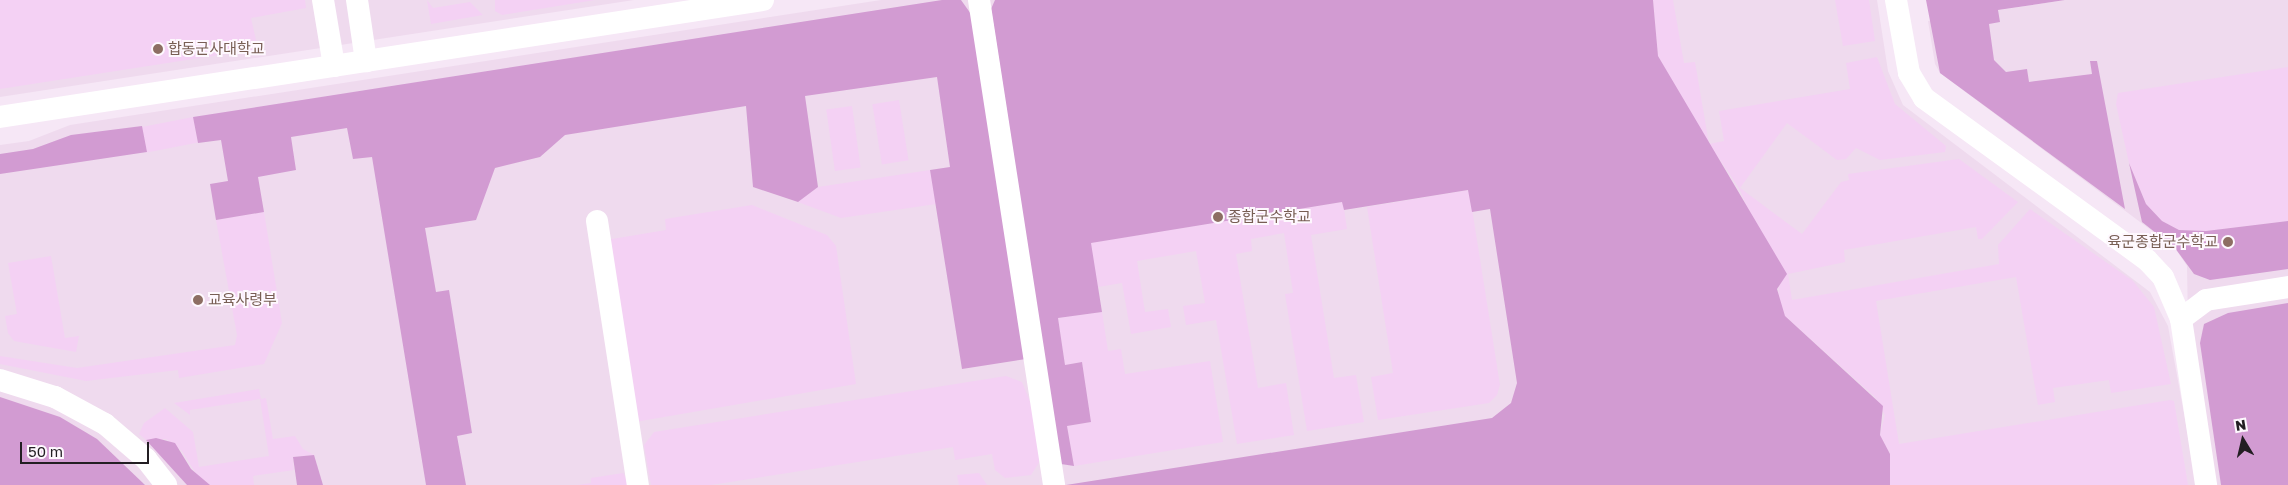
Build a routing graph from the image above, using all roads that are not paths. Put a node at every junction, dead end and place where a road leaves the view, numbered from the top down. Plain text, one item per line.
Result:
1 (323, 0) edge
2 (356, 0) edge
3 (763, 0) edge
4 (979, 0) edge
5 (1896, 0) edge
6 (366, 62) junction
7 (334, 66) junction
8 (0, 117) edge
9 (596, 221) dead end
10 (2163, 277) junction
11 (2288, 287) edge
12 (2206, 300) junction
13 (2181, 319) junction
14 (0, 380) edge
15 (166, 485) edge
16 (638, 485) edge
17 (1054, 485) edge
18 (2206, 485) edge

1 - 7 street
2 - 6 street
3 - 6 street
4 - 17 street
5 - 10 street
6 - 7 street
7 - 8 street
9 - 16 street
10 - 12 street
10 - 13 street
11 - 12 street
12 - 13 street
13 - 18 street
14 - 15 street

